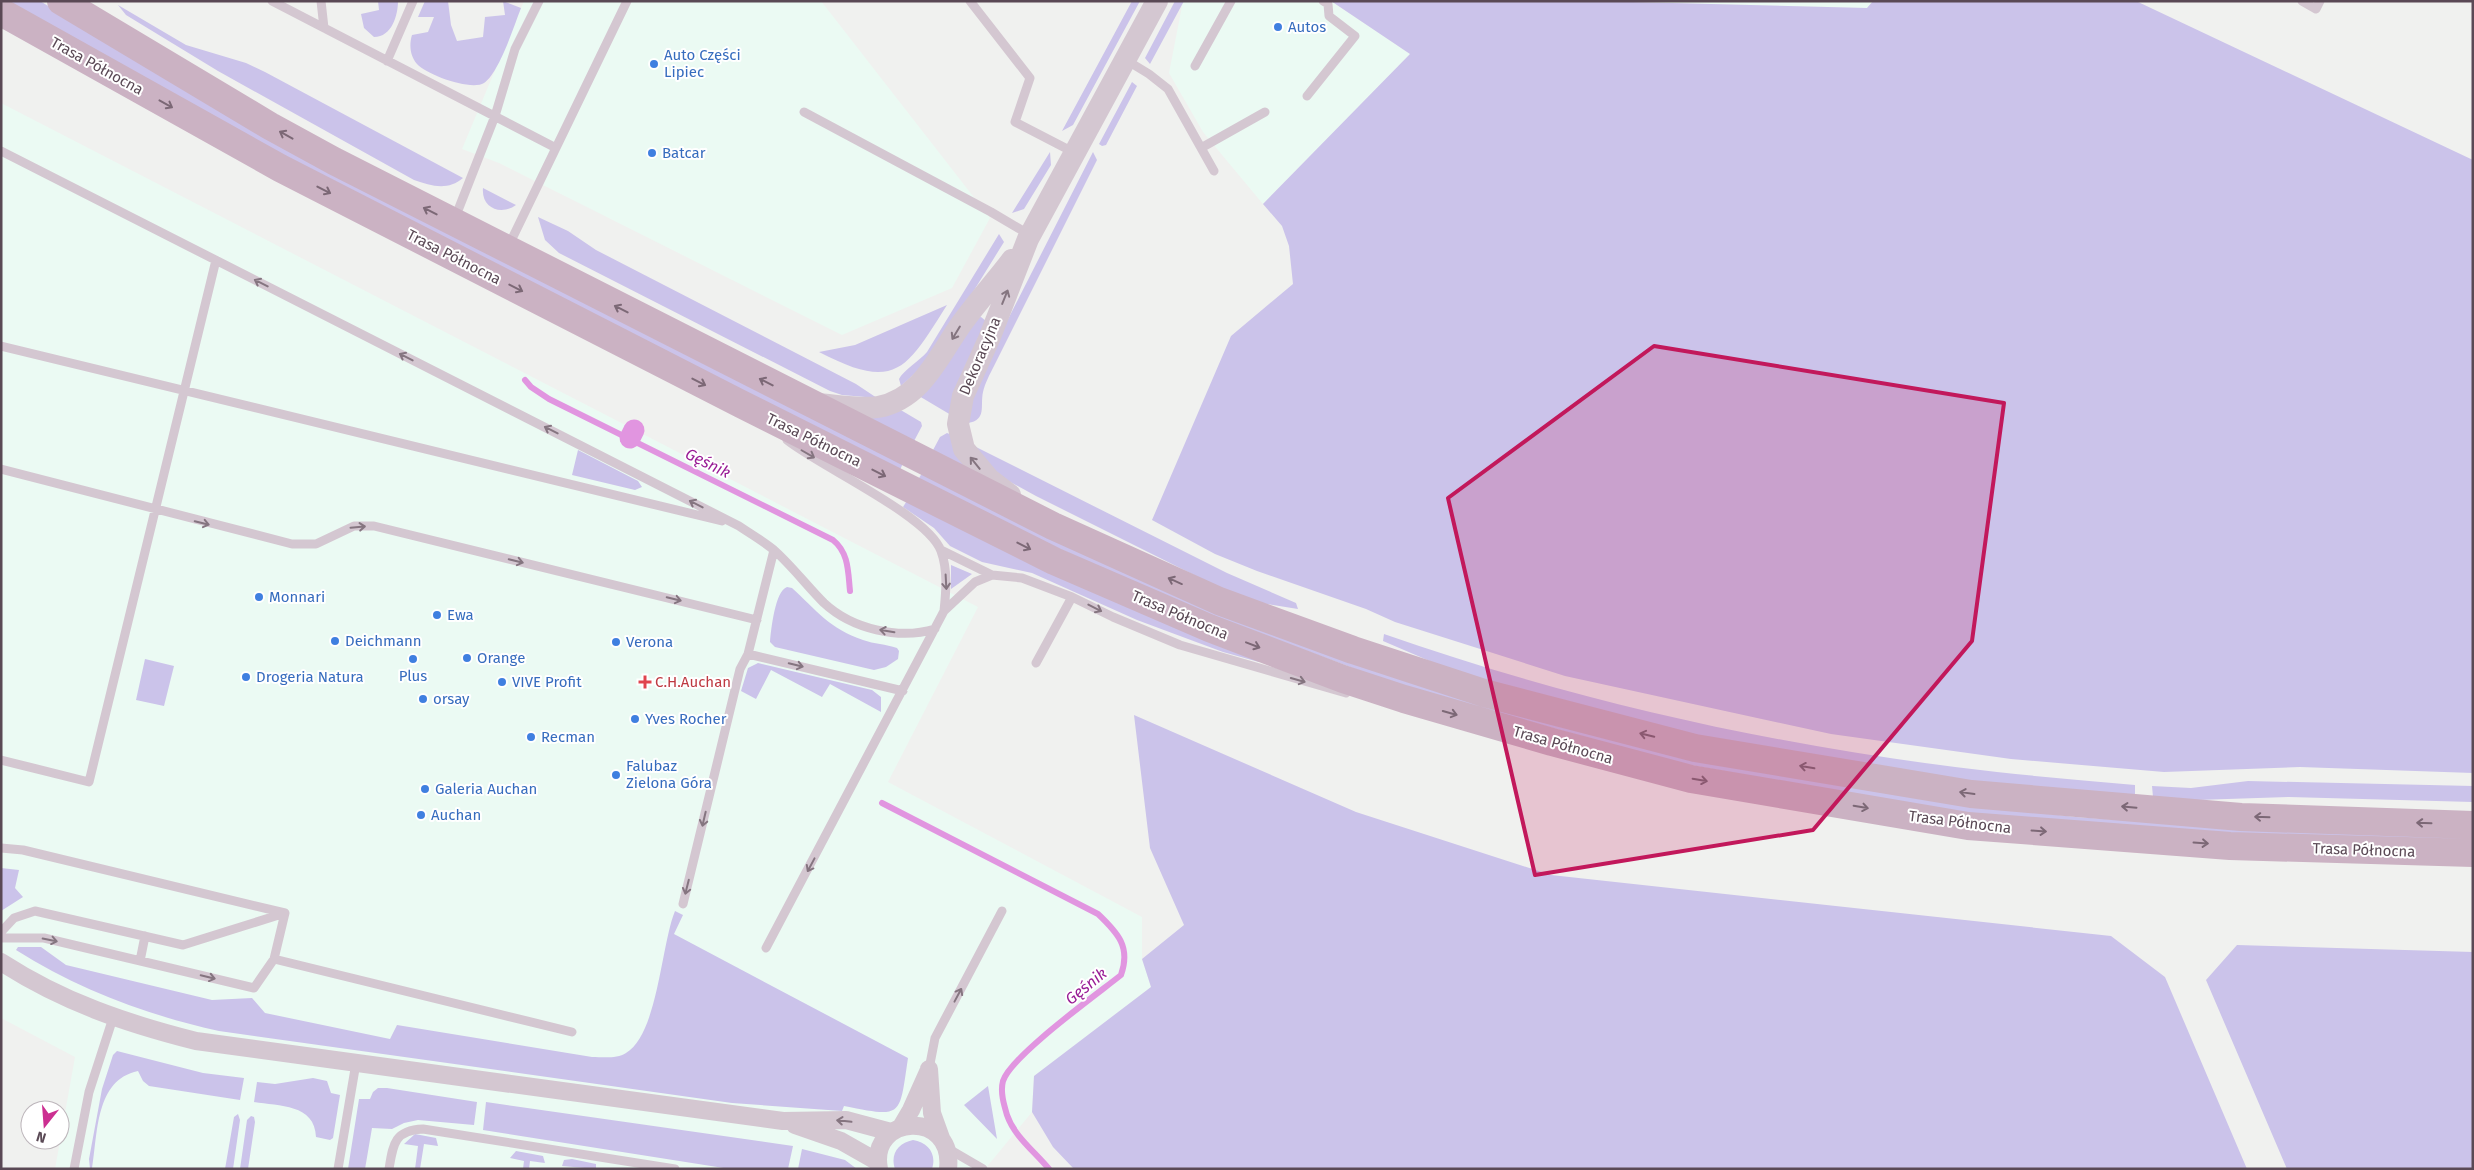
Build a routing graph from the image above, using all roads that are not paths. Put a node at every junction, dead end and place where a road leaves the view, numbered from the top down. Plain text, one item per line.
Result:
1 (61, 1) edge
2 (272, 1) edge
3 (321, 1) edge
4 (413, 1) edge
5 (539, 1) edge
6 (627, 1) edge
7 (970, 1) edge
8 (1157, 1) edge
9 (1231, 1) edge
10 (1323, 1) edge
11 (2302, 1) edge
12 (2320, 1) edge
13 (1, 12) edge
14 (324, 28) junction
15 (1126, 60) junction
16 (388, 61) junction
17 (1195, 66) dead end
18 (1307, 96) dead end
19 (804, 112) dead end
20 (1265, 112) dead end
21 (495, 116) junction
22 (556, 148) junction
23 (1201, 148) junction
24 (1, 151) edge
25 (1075, 153) junction
26 (1214, 171) dead end
27 (453, 223) junction
28 (1030, 237) junction
29 (506, 250) junction
30 (216, 260) junction
31 (1, 346) edge
32 (184, 390) junction
33 (741, 404) junction
34 (810, 404) junction
35 (1, 469) edge
36 (156, 509) junction
37 (739, 526) junction
38 (1053, 526) junction
39 (774, 550) junction
40 (941, 550) junction
41 (992, 575) junction
42 (1072, 597) junction
43 (944, 611) junction
44 (757, 620) junction
45 (935, 629) junction
46 (748, 654) junction
47 (1036, 663) dead end
48 (903, 691) junction
49 (1404, 699) junction
50 (1, 760) edge
51 (2473, 825) edge
52 (1, 848) edge
53 (2473, 853) edge
54 (683, 904) dead end
55 (1002, 911) dead end
56 (286, 913) junction
57 (1, 932) edge
58 (145, 936) junction
59 (1, 938) edge
60 (766, 948) dead end
61 (274, 959) junction
62 (140, 961) junction
63 (1, 962) edge
64 (113, 1018) junction
65 (572, 1032) dead end
66 (356, 1063) junction
67 (929, 1069) junction
68 (783, 1121) junction
69 (896, 1130) junction
70 (944, 1143) junction
71 (879, 1165) edge
72 (74, 1169) edge
73 (338, 1169) edge
74 (389, 1169) edge
75 (675, 1169) edge
76 (948, 1169) edge
77 (983, 1169) edge

27 -> 1 main road, Trasa Północna
2 - 14 lane
3 - 14 lane
4 - 16 lane
5 - 21 lane
6 - 22 lane
7 - 25 lane
8 - 15 street, Dekoracyjna
9 - 17 lane
10 - 18 lane
11 - 12 lane
13 -> 33 main road, Trasa Północna
14 - 16 lane
15 - 23 lane
15 - 25 street, Dekoracyjna
16 - 21 lane
19 - 28 lane
20 - 23 lane
21 - 22 lane
21 - 27 lane
22 - 29 lane
23 - 26 lane
24 - 30 lane
25 - 28 street, Dekoracyjna
27 - 29 main road, Trasa Północna
28 -> 34 street, Dekoracyjna
38 -> 28 street, Dekoracyjna
34 -> 29 main road, Trasa Północna
30 - 32 lane
37 -> 30 lane
31 - 32 lane
32 - 36 lane
32 - 37 lane
33 -> 40 lane
33 -> 49 main road, Trasa Północna
34 - 38 main road, Trasa Północna
35 - 36 lane
36 -> 44 lane
36 - 50 lane
37 - 39 lane
51 -> 38 main road, Trasa Północna
39 - 44 lane
45 -> 39 lane
40 - 41 lane
40 -> 43 lane
41 - 42 lane
41 - 43 lane
42 - 47 lane
42 -> 49 lane
43 - 45 lane
44 - 46 lane
45 - 48 lane
46 -> 48 lane
46 -> 54 lane
48 -> 60 lane
49 -> 53 main road, Trasa Północna
52 - 56 lane
67 -> 55 lane
56 - 58 lane
56 - 61 lane
57 - 58 lane
58 - 62 lane
59 -> 62 lane
62 -> 61 lane
61 - 65 lane
63 - 64 street
64 - 66 street
64 - 72 lane
66 - 68 street
66 - 73 lane
67 - 69 street
67 - 70 street
69 -> 68 street
68 - 71 street
69 - 70 street
69 - 71 street
70 - 76 street
70 - 77 lane
74 - 75 lane

